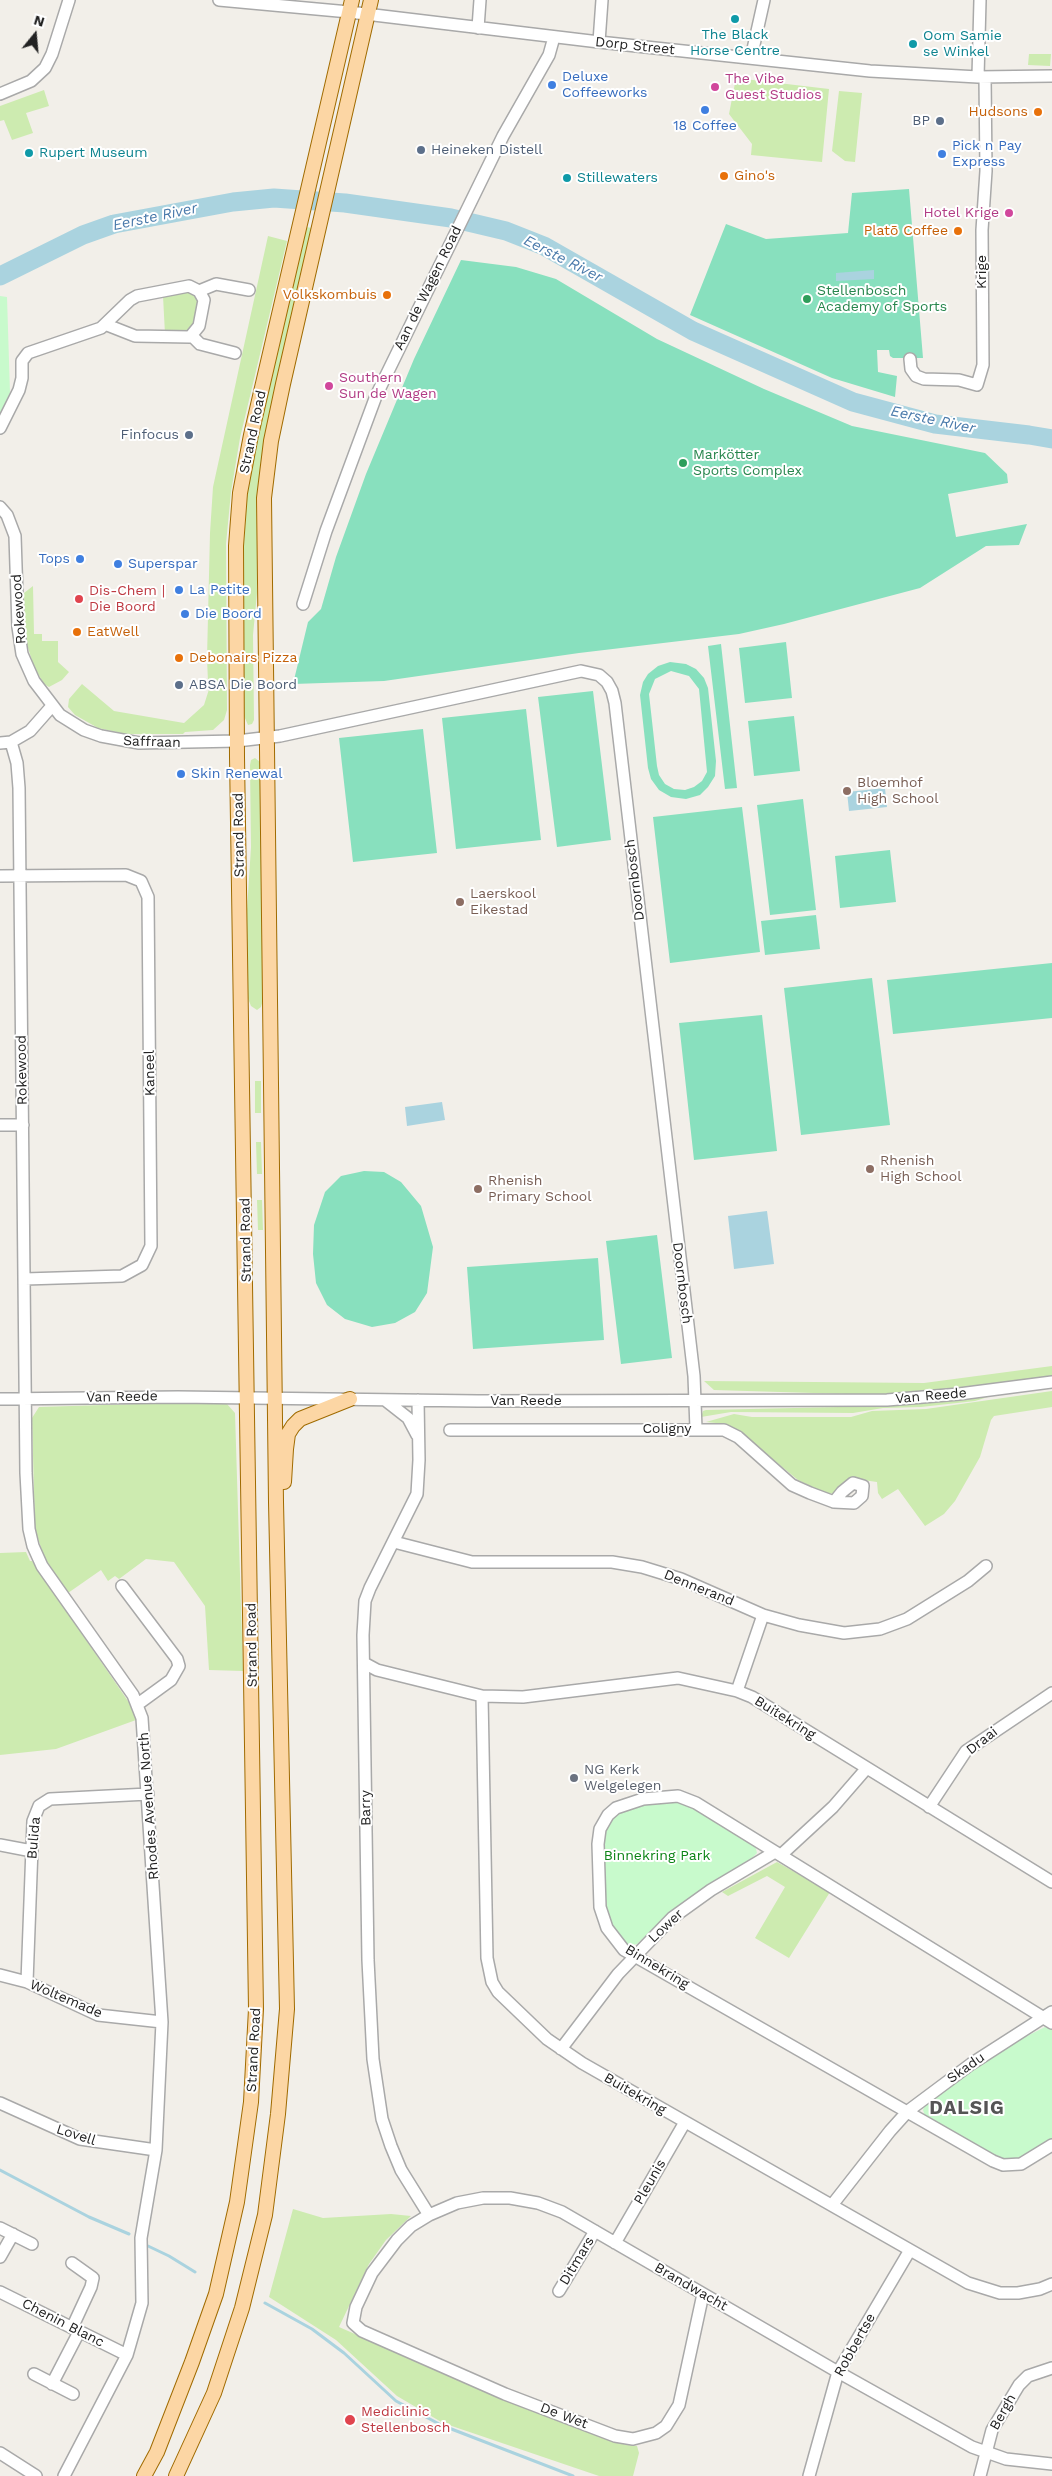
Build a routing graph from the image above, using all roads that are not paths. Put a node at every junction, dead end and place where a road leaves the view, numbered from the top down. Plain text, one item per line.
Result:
1 (69, 0) edge
2 (219, 0) edge
3 (371, 0) edge
4 (480, 0) edge
5 (602, 0) edge
6 (764, 0) edge
7 (980, 0) edge
8 (351, 6) edge
9 (368, 15) junction
10 (478, 28) junction
11 (554, 37) junction
12 (599, 42) junction
13 (751, 58) junction
14 (1052, 76) edge
15 (982, 77) junction
16 (0, 94) edge
17 (249, 290) dead end
18 (199, 291) junction
19 (107, 325) junction
20 (192, 336) junction
21 (235, 353) dead end
22 (910, 358) dead end
23 (0, 428) edge
24 (0, 507) edge
25 (303, 604) dead end
26 (52, 706) junction
27 (266, 738) junction
28 (237, 741) junction
29 (6, 742) edge
30 (0, 876) edge
31 (21, 876) junction
32 (23, 1125) junction
33 (0, 1126) edge
34 (25, 1279) junction
35 (1052, 1382) edge
36 (248, 1397) junction
37 (276, 1397) junction
38 (26, 1398) junction
39 (0, 1399) edge
40 (350, 1399) junction
41 (385, 1400) junction
42 (418, 1400) junction
43 (696, 1400) junction
44 (696, 1429) junction
45 (450, 1430) dead end
46 (419, 1438) junction
47 (276, 1502) junction
48 (834, 1502) junction
49 (394, 1542) junction
50 (986, 1566) dead end
51 (122, 1586) dead end
52 (763, 1615) junction
53 (364, 1663) junction
54 (737, 1691) junction
55 (1052, 1693) edge
56 (482, 1696) junction
57 (138, 1704) junction
58 (866, 1769) junction
59 (148, 1794) junction
60 (929, 1807) junction
61 (0, 1845) edge
62 (32, 1851) junction
63 (778, 1853) junction
64 (1052, 1882) edge
65 (634, 1956) junction
66 (0, 1975) edge
67 (27, 1982) junction
68 (1049, 2017) edge
69 (162, 2022) junction
70 (561, 2049) junction
71 (0, 2103) edge
72 (908, 2111) junction
73 (685, 2122) junction
74 (1052, 2145) edge
75 (156, 2150) junction
76 (832, 2205) junction
77 (429, 2215) junction
78 (0, 2228) edge
79 (595, 2230) junction
80 (13, 2234) junction
81 (615, 2243) junction
82 (32, 2244) dead end
83 (910, 2250) junction
84 (0, 2258) edge
85 (72, 2263) dead end
86 (1052, 2284) edge
87 (559, 2291) dead end
88 (0, 2292) edge
89 (703, 2294) junction
90 (356, 2307) joint
91 (75, 2330) junction
92 (230, 2346) junction
93 (127, 2354) junction
94 (1052, 2368) edge
95 (838, 2372) junction
96 (34, 2374) dead end
97 (52, 2384) junction
98 (73, 2394) dead end
99 (985, 2453) junction
100 (0, 2454) edge
101 (1052, 2464) edge
102 (21, 2467) junction
103 (13, 2476) edge
104 (36, 2476) edge
105 (64, 2476) edge
106 (144, 2476) edge
107 (176, 2476) edge
108 (186, 2476) edge
109 (809, 2476) edge
110 (980, 2476) edge

1 - 16 street
2 - 8 street, Dorp Street
3 - 9 main road, Strand Road
4 - 10 street
5 - 12 street
6 - 13 street
7 - 15 street
8 - 9 street, Dorp Street
8 - 28 main road, Strand Road
9 - 10 street, Dorp Street
9 - 27 main road, Strand Road
10 - 11 street, Dorp Street
11 - 12 street, Dorp Street
11 - 25 street, Aan de Wagen Road
12 - 13 street, Dorp Street
13 - 15 street, Dorp Street
14 - 15 street, Dorp Street
15 - 22 street, Krige
17 - 18 street
18 - 19 street
18 - 20 street
19 - 20 street
19 - 23 street
20 - 21 street
24 - 26 street, Rokewood
26 - 28 street, Saffraan
26 - 29 street
27 - 28 street, Saffraan
27 - 37 main road, Strand Road
27 - 43 street, Doornbosch
28 - 36 main road, Strand Road
29 - 31 street, Rokewood
30 - 31 street
31 - 32 street, Rokewood
31 - 34 street, Kaneel
32 - 33 street
32 - 34 street, Rokewood
34 - 38 street, Rokewood
35 - 43 street, Van Reede
36 - 37 street, Van Reede
36 - 38 street, Van Reede
36 - 106 main road, Strand Road
37 - 40 street, Van Reede
37 - 47 main road, Strand Road
38 - 39 street, Van Reede
38 - 57 street, Rhodes Avenue North
40 - 41 street, Van Reede
40 - 47 main road
41 - 42 street, Van Reede
41 - 46 street
42 - 43 street, Van Reede
42 - 46 street, Barry
43 - 44 street, Doornbosch
44 - 45 street, Coligny
44 - 48 street, Coligny
46 - 49 street, Barry
47 - 92 main road, Strand Road
48 - 48 street, Coligny
49 - 52 street, Dennerand
49 - 53 street, Barry
50 - 52 street, Dennerand
51 - 57 street
52 - 54 street
53 - 56 street, Buitekring
53 - 77 street, Barry
54 - 56 street, Buitekring
54 - 58 street, Buitekring
55 - 60 street, Draai
56 - 70 street, Buitekring
57 - 59 street, Rhodes Avenue North
58 - 60 street, Buitekring
58 - 63 street, Lower
59 - 62 street, Bulida
59 - 69 street, Rhodes Avenue North
60 - 64 street, Buitekring
61 - 62 street
62 - 67 street, Bulida
63 - 65 street, Lower
63 - 65 street, Binnekring
63 - 68 street, Binnekring
65 - 70 street, Lower
65 - 72 street, Binnekring
66 - 67 street, Woltemade
67 - 69 street, Woltemade
68 - 72 street, Skadu
69 - 75 street, Rhodes Avenue North
70 - 73 street, Buitekring
71 - 75 street, Lovell
72 - 74 street, Binnekring
72 - 76 street, Skadu
73 - 76 street, Buitekring
73 - 81 street, Pleunis
75 - 93 street, Rhodes Avenue North
76 - 83 street, Buitekring
77 - 79 street, Brandwacht
77 - 90 street, Brandwacht
78 - 80 street
79 - 81 street, Brandwacht
79 - 87 street, Ditmars
80 - 82 street
80 - 84 street
81 - 89 street, Brandwacht
83 - 86 street, Buitekring
83 - 95 street, Robbertse
85 - 91 street
88 - 91 street, Chenin Blanc
89 - 90 street, De Wet
89 - 95 street, Brandwacht
91 - 93 street, Chenin Blanc
91 - 97 street
92 - 107 main road, Strand Road
92 - 108 main road
93 - 105 street, Rhodes Avenue North
94 - 99 street, Bergh
95 - 99 street, Brandwacht
95 - 109 street, Robbertse
96 - 97 street
97 - 98 street
99 - 101 street, Brandwacht
99 - 110 street, Bergh
100 - 102 street
102 - 103 street
102 - 104 street

